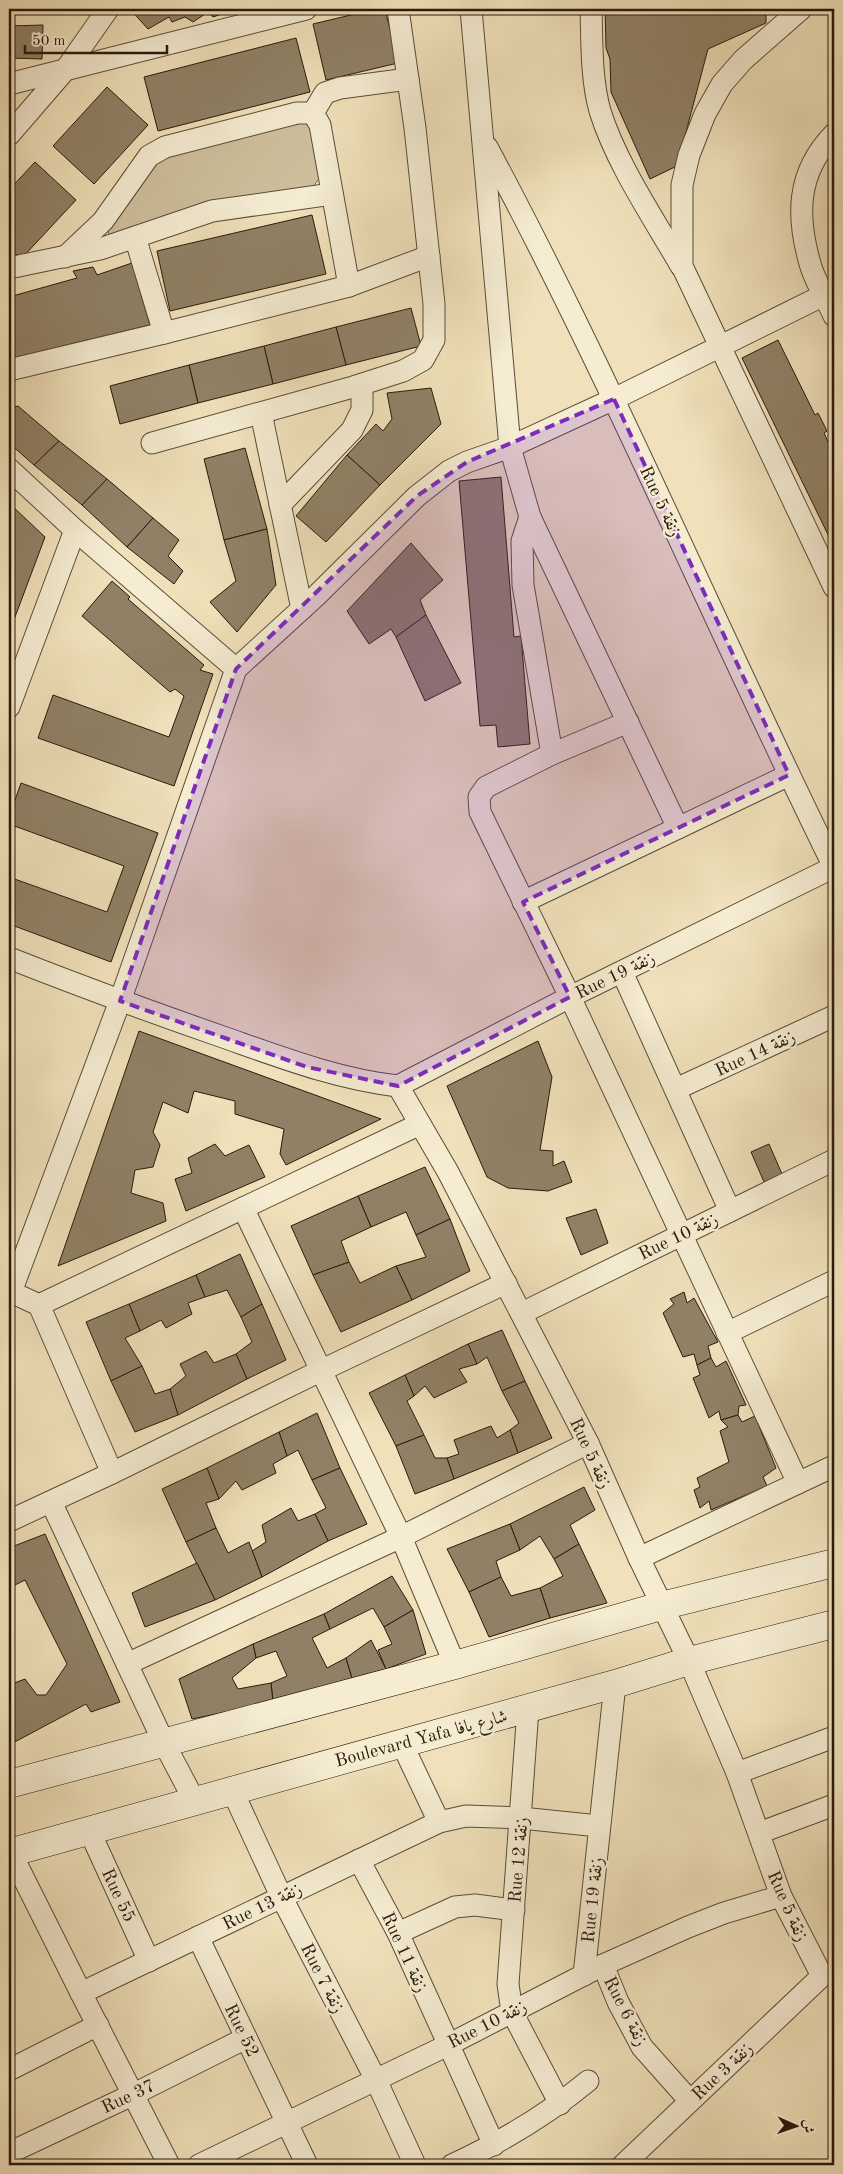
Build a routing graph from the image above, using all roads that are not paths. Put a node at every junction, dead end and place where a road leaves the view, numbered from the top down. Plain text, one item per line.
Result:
1 (108, 9) edge
2 (306, 9) edge
3 (398, 9) edge
4 (471, 9) edge
5 (590, 9) edge
6 (801, 9) edge
7 (66, 69) junction
8 (408, 79) junction
9 (9, 84) edge
10 (313, 113) junction
11 (834, 134) edge
12 (9, 135) edge
13 (482, 138) junction
14 (332, 194) junction
15 (135, 237) junction
16 (429, 256) junction
17 (65, 257) junction
18 (682, 266) junction
19 (9, 268) edge
20 (349, 286) junction
21 (829, 293) edge
22 (834, 316) edge
23 (164, 333) junction
24 (720, 348) junction
25 (9, 370) edge
26 (362, 385) junction
27 (614, 400) junction
28 (261, 413) junction
29 (152, 443) dead end
30 (510, 447) junction
31 (9, 469) edge
32 (280, 506) junction
33 (530, 517) junction
34 (75, 530) junction
35 (834, 587) edge
36 (302, 609) junction
37 (236, 669) junction
38 (9, 707) edge
39 (628, 722) junction
40 (552, 754) junction
41 (789, 775) junction
42 (678, 828) junction
43 (834, 867) edge
44 (523, 902) junction
45 (9, 958) edge
46 (622, 972) junction
47 (570, 997) junction
48 (120, 1001) junction
49 (834, 1016) edge
50 (398, 1086) junction
51 (676, 1089) junction
52 (420, 1124) junction
53 (834, 1160) edge
54 (243, 1208) junction
55 (730, 1211) junction
56 (681, 1234) junction
57 (834, 1281) edge
58 (506, 1283) junction
59 (10, 1292) edge
60 (38, 1305) junction
61 (522, 1313) junction
62 (727, 1333) junction
63 (320, 1371) junction
64 (588, 1443) junction
65 (834, 1466) edge
66 (112, 1473) junction
67 (798, 1483) junction
68 (51, 1502) junction
69 (9, 1521) edge
70 (401, 1537) junction
71 (639, 1558) junction
72 (834, 1563) edge
73 (661, 1606) junction
74 (834, 1624) edge
75 (689, 1661) junction
76 (127, 1664) junction
77 (456, 1664) junction
78 (615, 1684) junction
79 (528, 1709) junction
80 (834, 1737) edge
81 (164, 1743) junction
82 (402, 1744) junction
83 (737, 1773) junction
84 (9, 1784) edge
85 (232, 1790) junction
86 (194, 1800) junction
87 (834, 1804) edge
88 (521, 1818) junction
89 (439, 1822) junction
90 (599, 1826) junction
91 (89, 1830) junction
92 (759, 1833) junction
93 (10, 1853) edge
94 (359, 1860) junction
95 (281, 1896) junction
96 (781, 1896) junction
97 (514, 1910) junction
98 (398, 1933) junction
99 (198, 1937) junction
100 (149, 1961) junction
101 (603, 1965) junction
102 (584, 1974) junction
103 (828, 1977) edge
104 (81, 1993) junction
105 (512, 2012) junction
106 (98, 2025) junction
107 (246, 2038) junction
108 (448, 2045) junction
109 (10, 2066) edge
110 (376, 2080) junction
111 (588, 2081) dead end
112 (134, 2094) junction
113 (690, 2101) junction
114 (560, 2104) junction
115 (287, 2122) junction
116 (494, 2145) junction
117 (9, 2153) edge
118 (169, 2165) edge
119 (199, 2165) edge
120 (307, 2165) edge
121 (415, 2165) edge
122 (452, 2165) edge
123 (623, 2165) edge

1 - 7 street
2 - 7 street
3 - 8 street
4 - 13 street
5 - 18 street
6 - 18 street
7 - 9 street
7 - 12 street
8 - 10 street
8 - 16 street
10 - 14 street
10 - 17 street
11 - 21 street
13 - 27 street, Rue 5 زنقة
13 - 30 street
14 - 15 street
14 - 20 street
15 - 17 street
15 - 23 street
16 - 20 street
16 - 26 street
17 - 19 street
18 - 24 street
20 - 23 street
21 - 22 street
21 - 24 street
23 - 25 street
24 - 27 street
24 - 35 street
26 - 28 street
26 - 32 street
27 - 30 street
27 - 41 street, Rue 5 زنقة
28 - 29 street
28 - 32 street
30 - 33 street
30 - 36 street
31 - 34 street
32 - 36 street
33 - 39 street
33 - 40 street
34 - 37 street
34 - 38 street
36 - 37 street
37 - 48 street
39 - 40 street
39 - 42 street
40 - 44 street
41 - 42 street
41 - 43 street, Rue 5 زنقة
42 - 44 street
43 - 46 street, Rue 19 زنقة
44 - 47 street
45 - 48 street
46 - 47 street, Rue 19 زنقة
46 - 51 street
47 - 50 street, Rue 19 زنقة
47 - 56 street
48 - 50 street
48 - 59 street
49 - 51 street, Rue 14 زنقة
50 - 52 street, Rue 5 زنقة
51 - 55 street
52 - 54 street
52 - 58 street, Rue 5 زنقة
53 - 55 street, Rue 10 زنقة
54 - 60 street
54 - 63 street
55 - 56 street, Rue 10 زنقة
56 - 61 street, Rue 10 زنقة
56 - 62 street
57 - 62 street
58 - 61 street, Rue 5 زنقة
58 - 63 street
59 - 60 street
60 - 66 street
61 - 64 street, Rue 5 زنقة
62 - 67 street
63 - 66 street
63 - 70 street
64 - 70 street
64 - 71 street, Rue 5 زنقة
65 - 67 street
66 - 68 street
67 - 71 street
68 - 69 street
68 - 76 street
70 - 76 street
70 - 77 street
71 - 73 street, Rue 5 زنقة
72 - 73 street
73 - 75 street, Rue 5 زنقة
73 - 77 street
74 - 75 street, Boulevard Yafa شارع يافا
75 - 78 street, Boulevard Yafa شارع يافا
75 - 83 street, Rue 5 زنقة
76 - 81 street
77 - 81 street
78 - 79 street, Boulevard Yafa شارع يافا
78 - 90 street, Rue 19 زنقة
79 - 82 street, Boulevard Yafa شارع يافا
79 - 88 street, Rue 12 زنقة
80 - 83 street
81 - 84 street
81 - 86 street
82 - 85 street, Boulevard Yafa شارع يافا
82 - 89 street
83 - 92 street, Rue 5 زنقة
85 - 86 street, Boulevard Yafa شارع يافا
85 - 95 street, Rue 7 زنقة
86 - 91 street, Boulevard Yafa شارع يافا
87 - 92 street
88 - 89 street, Rue 13 زنقة
88 - 90 street, Rue 13 زنقة
88 - 97 street, Rue 12 زنقة
89 - 94 street, Rue 13 زنقة
90 - 102 street, Rue 19 زنقة
91 - 93 street, Boulevard Yafa شارع يافا
91 - 100 street, Rue 55
92 - 96 street, Rue 5 زنقة
93 - 104 street
94 - 95 street, Rue 13 زنقة
94 - 98 street, Rue 11 زنقة
95 - 99 street, Rue 13 زنقة
95 - 110 street, Rue 7 زنقة
96 - 101 street, Rue 10 زنقة
96 - 103 street, Rue 5 زنقة
97 - 98 street
97 - 105 street, Rue 12 زنقة
98 - 108 street, Rue 11 زنقة
99 - 100 street, Rue 13 زنقة
99 - 107 street, Rue 52
100 - 104 street, Rue 13 زنقة
101 - 102 street, Rue 10 زنقة
101 - 113 street, Rue 6 زنقة
102 - 105 street, Rue 10 زنقة
103 - 113 street, Rue 3 زنقة
104 - 106 street
105 - 108 street, Rue 10 زنقة
105 - 114 street, Rue 12 زنقة
106 - 109 street
106 - 112 street
107 - 112 street, Rue 37
107 - 115 street, Rue 52
108 - 110 street, Rue 10 زنقة
108 - 116 street, Rue 11 زنقة
110 - 115 street, Rue 10 زنقة
110 - 121 street, Rue 7 زنقة
111 - 114 street
112 - 117 street, Rue 37
112 - 118 street
113 - 123 street, Rue 3 زنقة
114 - 116 street
115 - 119 street, Rue 10 زنقة
115 - 120 street, Rue 52
116 - 122 street

